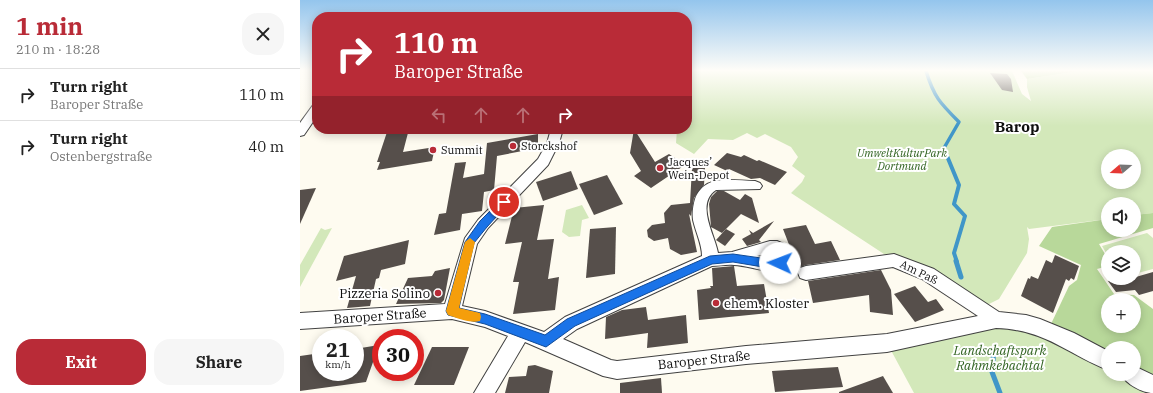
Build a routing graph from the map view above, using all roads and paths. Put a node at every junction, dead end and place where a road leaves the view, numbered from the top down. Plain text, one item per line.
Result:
1 (312, 114) edge
2 (300, 132) edge
3 (556, 134) edge
4 (755, 186) dead end
5 (733, 258) dead end
6 (710, 260) junction
7 (806, 273) dead end
8 (452, 311) junction
9 (996, 320) junction
10 (300, 322) edge
11 (520, 333) junction
12 (546, 341) junction
13 (1101, 357) edge
14 (1141, 379) edge
15 (1153, 386) edge
16 (484, 393) edge

1 - 2 street
3 - 8 street
4 - 6 street
5 - 6 street
6 - 12 street
7 - 9 street, Am Paß
8 - 10 street, Baroper Straße
8 - 11 street, Baroper Straße
9 - 12 street, Baroper Straße
9 - 13 street, Baroper Straße
11 - 12 street, Baroper Straße
11 - 16 street
14 - 15 street

